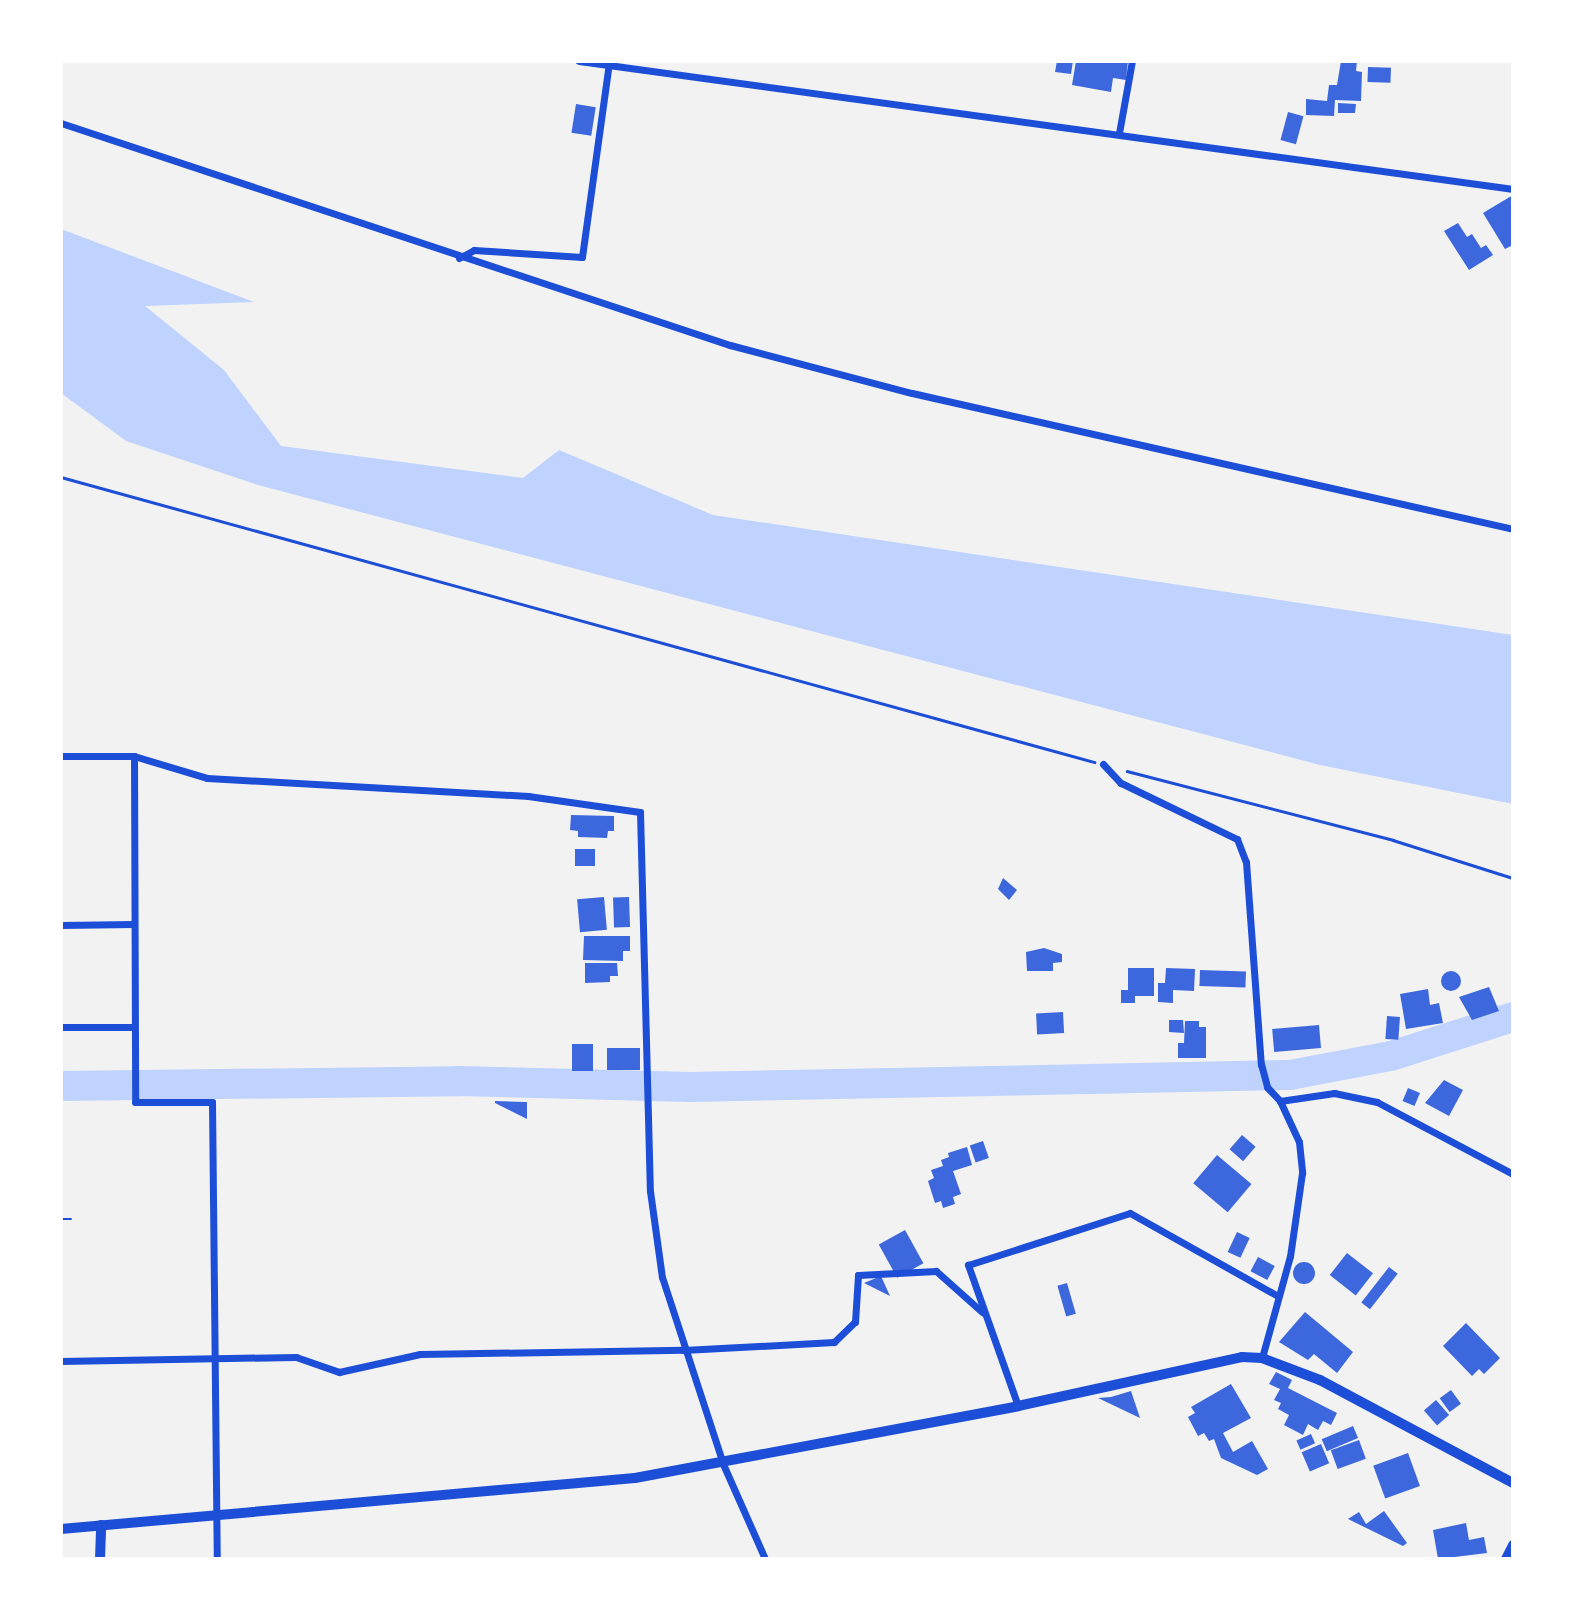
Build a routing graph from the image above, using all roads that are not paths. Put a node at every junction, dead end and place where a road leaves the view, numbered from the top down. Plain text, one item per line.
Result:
1 (579, 61) edge
2 (1132, 61) edge
3 (609, 63) edge
4 (61, 123) edge
5 (1119, 133) junction
6 (1513, 189) edge
7 (458, 258) junction
8 (1513, 529) edge
9 (134, 756) junction
10 (61, 757) edge
11 (1103, 764) road end
12 (133, 924) junction
13 (61, 925) edge
14 (61, 1027) edge
15 (134, 1027) junction
16 (1280, 1101) junction
17 (1513, 1174) edge
18 (1278, 1296) junction
19 (982, 1312) junction
20 (683, 1350) junction
21 (1262, 1358) junction
22 (213, 1359) junction
23 (61, 1361) edge
24 (1018, 1406) junction
25 (723, 1464) junction
26 (1513, 1483) edge
27 (217, 1513) junction
28 (101, 1525) junction
29 (61, 1529) edge
30 (1513, 1545) edge
31 (100, 1559) edge
32 (217, 1559) edge
33 (765, 1559) edge
34 (1506, 1559) edge

1 - 3 street
2 - 5 street
3 - 5 street
3 - 7 street
4 - 7 street
5 - 6 street
7 - 8 street
9 - 10 street
9 - 12 street
9 - 20 street
11 - 16 street
12 - 13 street
12 - 15 street
14 - 15 street
15 - 22 street
16 - 17 street
16 - 18 street
18 - 19 street
18 - 21 street
19 - 20 street
19 - 24 street
20 - 22 street
20 - 25 street
21 - 24 street
21 - 26 street
22 - 23 street
22 - 27 street
24 - 25 street
25 - 27 street
25 - 33 street
27 - 28 street
27 - 32 street
28 - 29 street
28 - 31 street
30 - 34 street

